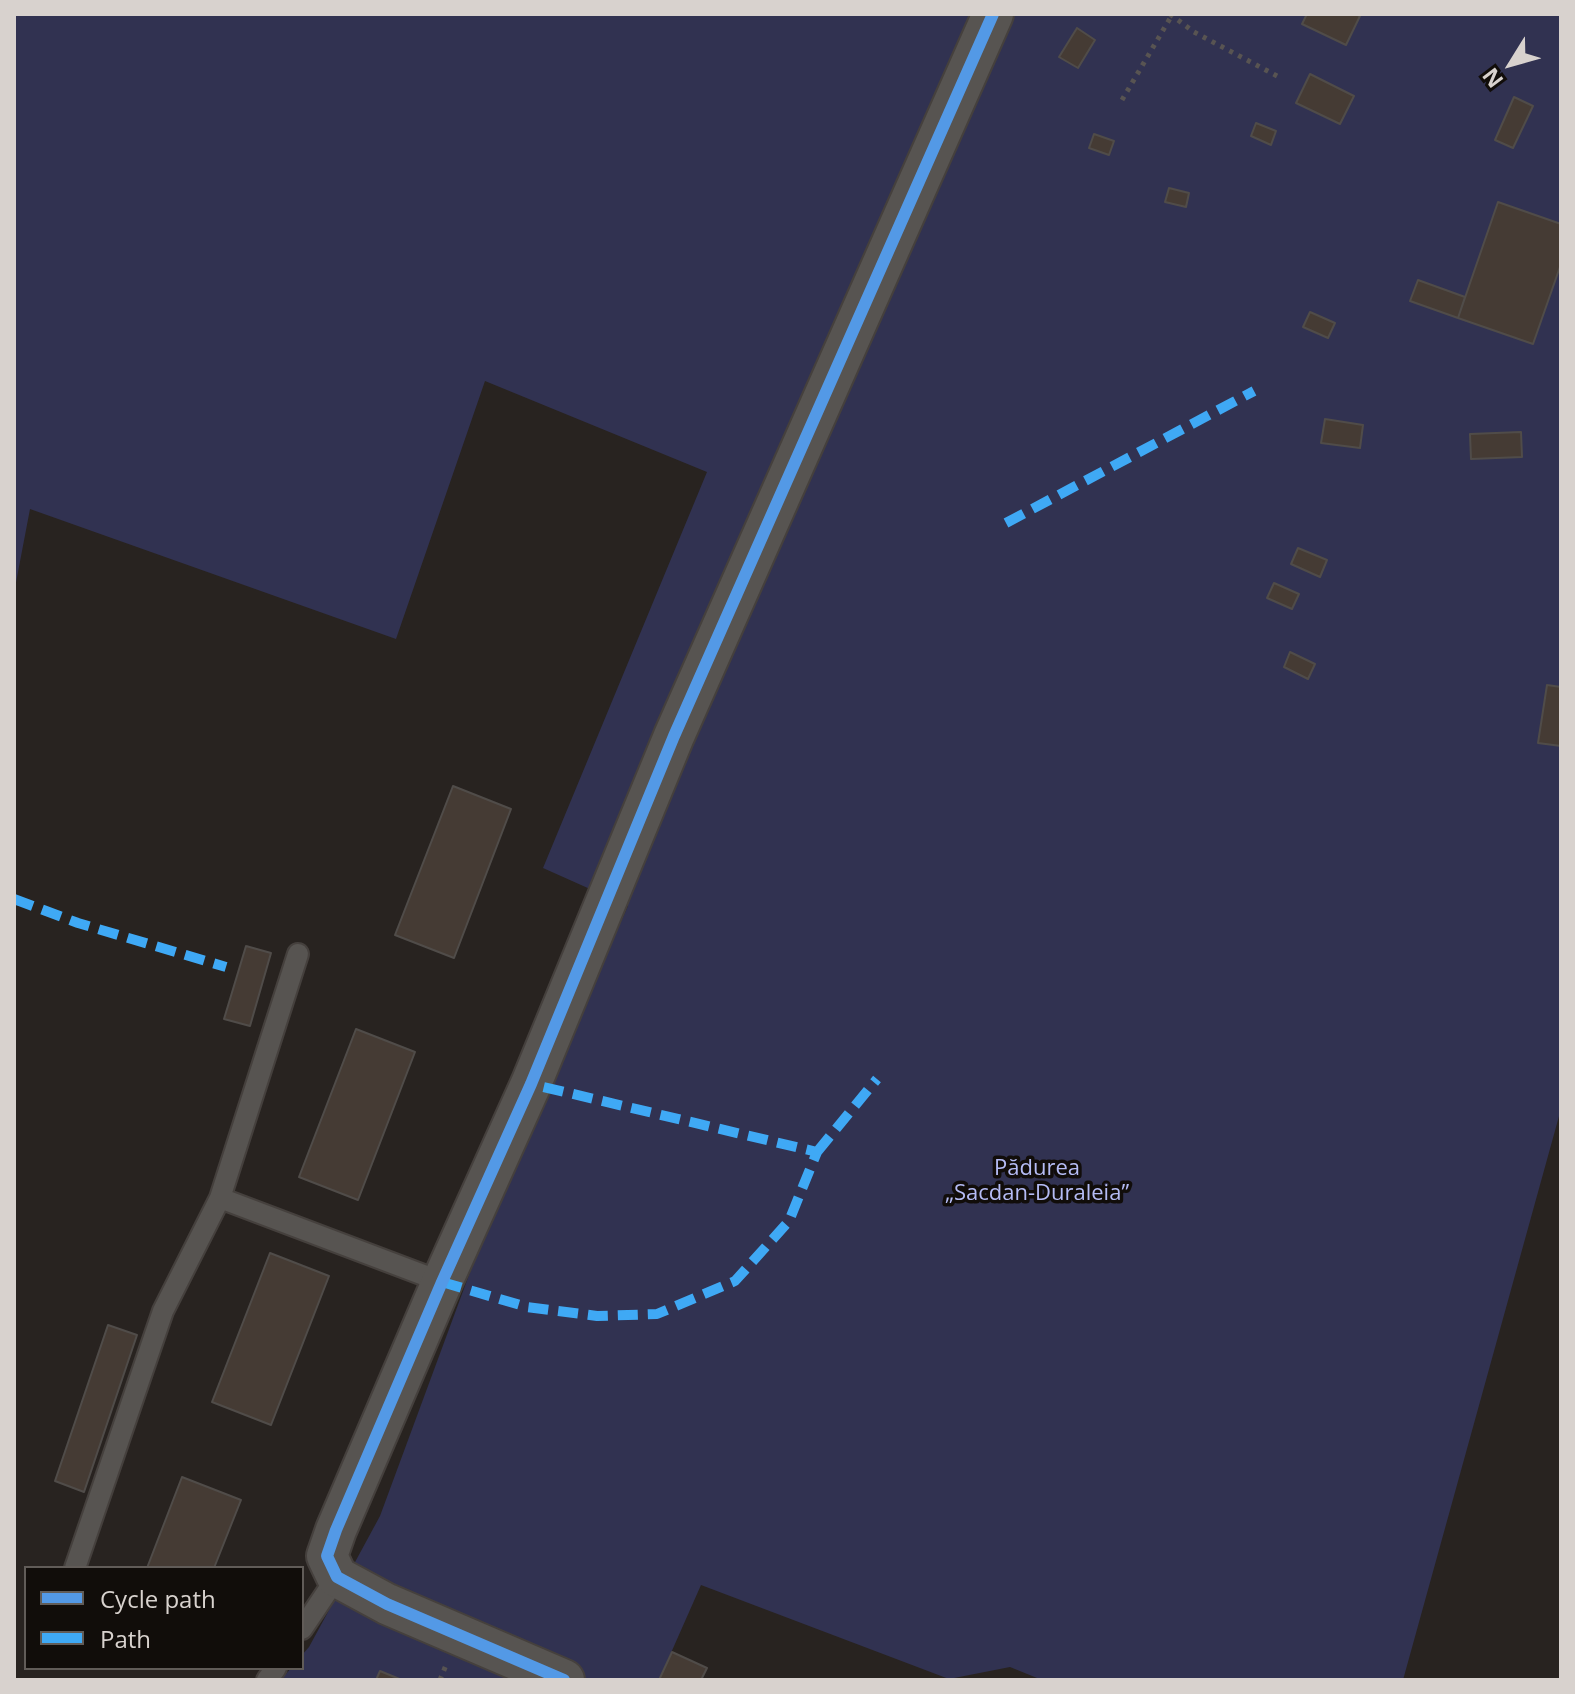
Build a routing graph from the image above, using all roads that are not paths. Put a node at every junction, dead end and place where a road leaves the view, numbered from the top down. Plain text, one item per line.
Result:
1 (993, 14) edge
2 (298, 954) dead end
3 (220, 1198) junction
4 (442, 1282) junction
5 (76, 1566) edge
6 (337, 1577) junction
7 (304, 1626) edge
8 (564, 1680) edge

1 - 4 street
2 - 3 lane
3 - 4 lane
3 - 5 lane
4 - 6 street
6 - 7 lane
6 - 8 street

